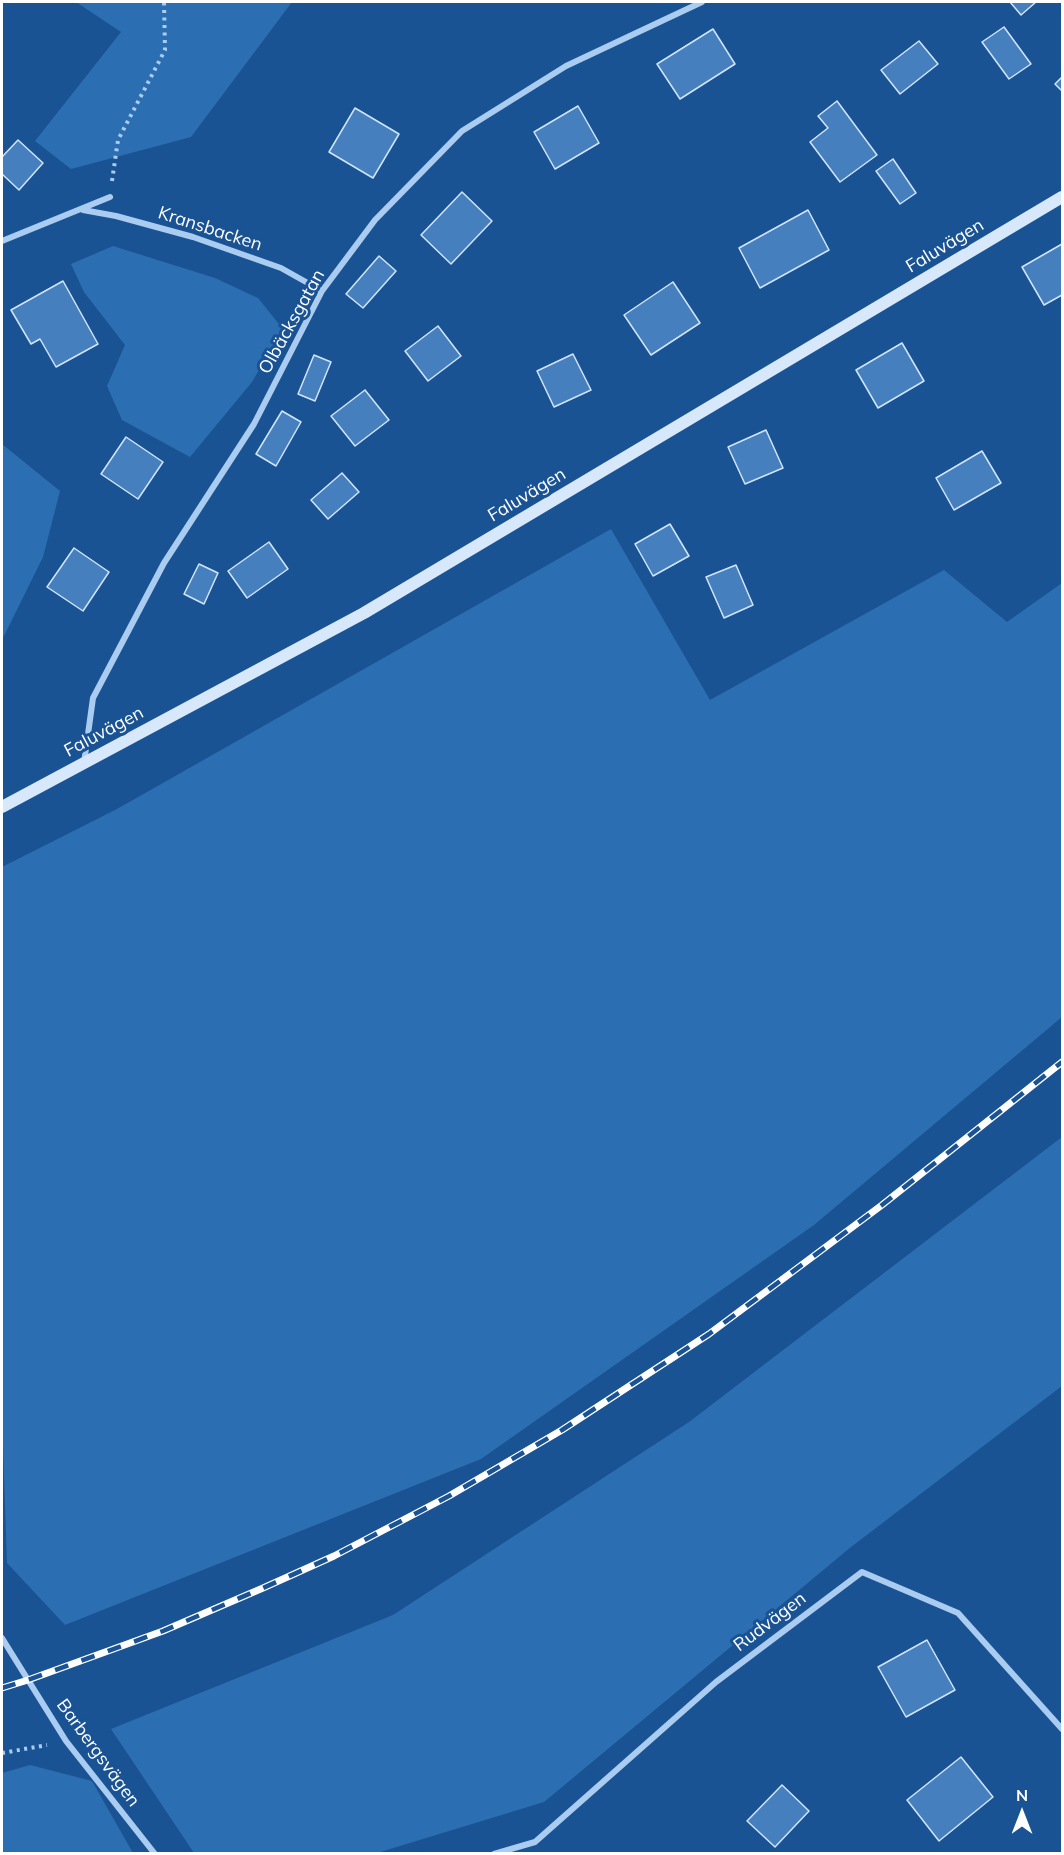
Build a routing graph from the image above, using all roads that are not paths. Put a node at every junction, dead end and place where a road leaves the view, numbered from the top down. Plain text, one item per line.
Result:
1 (702, 2) edge
2 (1062, 196) edge
3 (110, 197) road end
4 (83, 210) junction
5 (2, 241) edge
6 (322, 291) junction
7 (84, 763) junction
8 (2, 807) edge
9 (2, 1638) edge
10 (1062, 1729) edge
11 (155, 1854) edge
12 (494, 1854) edge

1 - 6 street, Olbäcksgatan
2 - 7 street, Faluvägen
3 - 4 street
4 - 5 street
4 - 6 street, Kransbacken
6 - 7 street, Olbäcksgatan
7 - 8 street, Faluvägen
9 - 11 street, Barbergsvägen
10 - 12 street, Rudvägen

